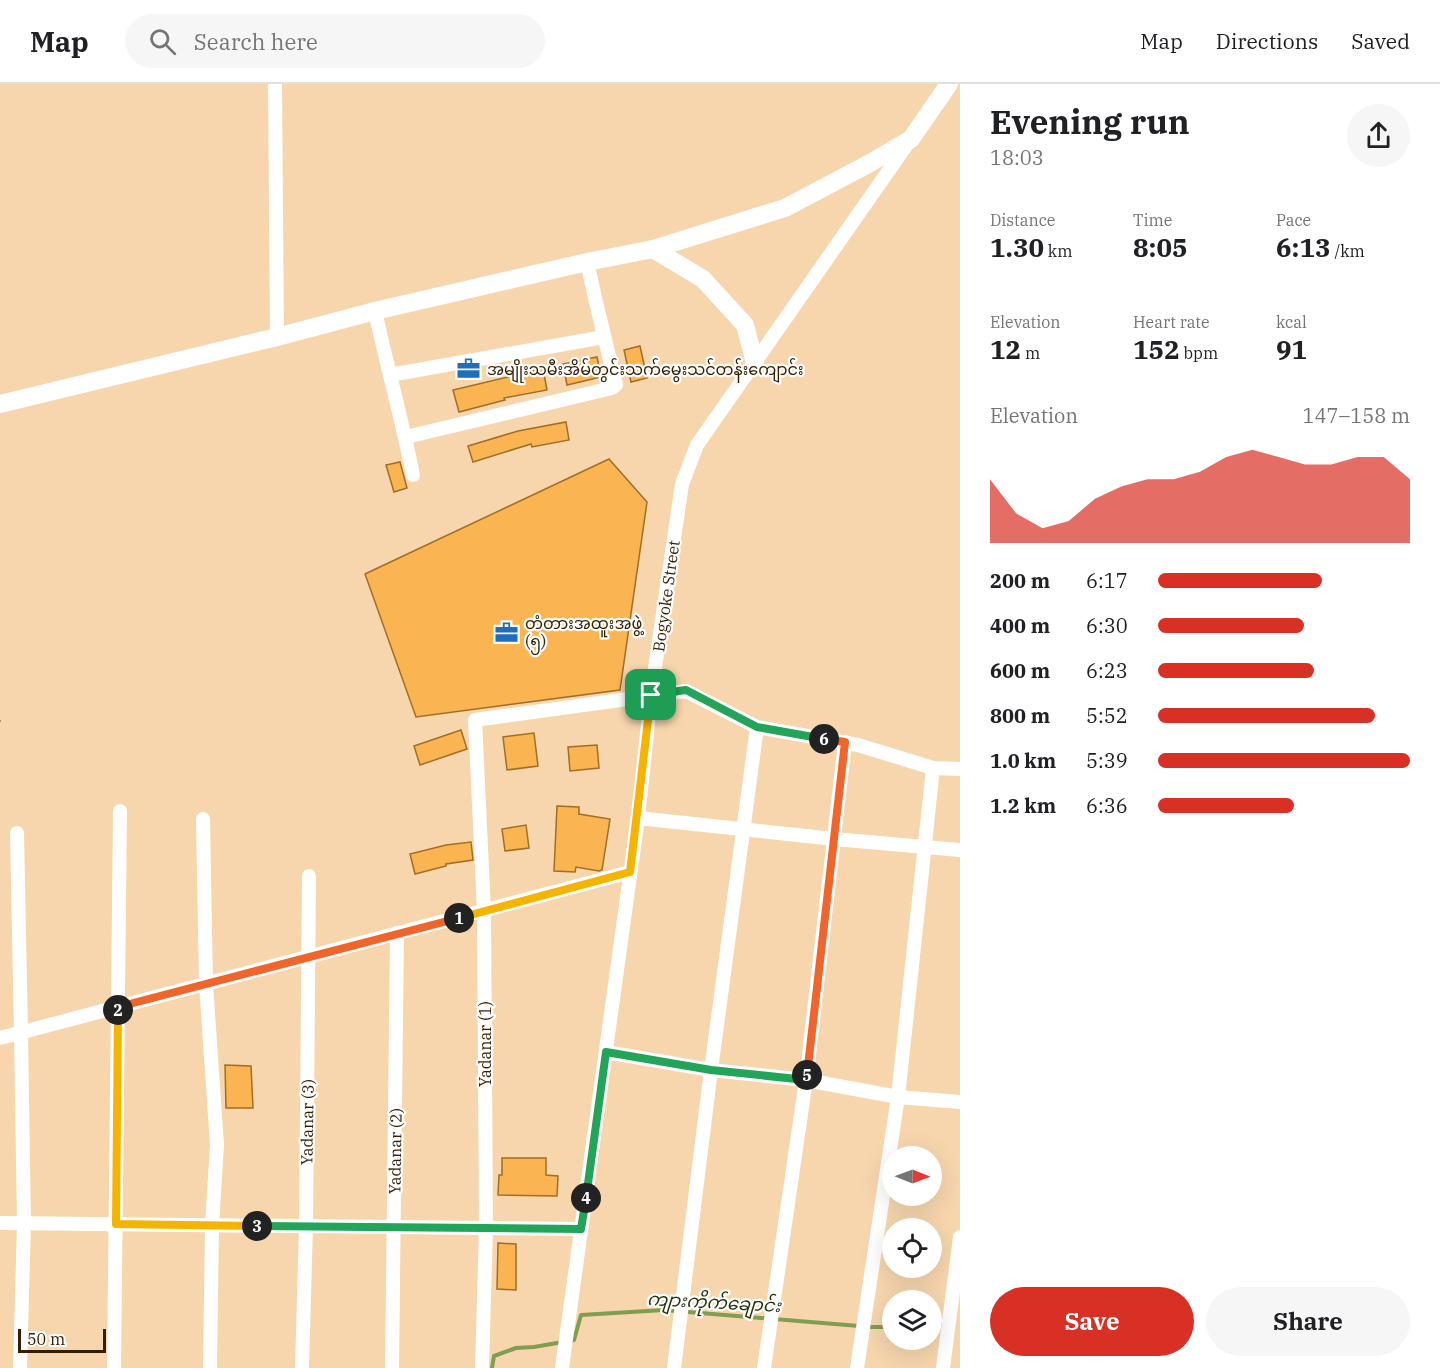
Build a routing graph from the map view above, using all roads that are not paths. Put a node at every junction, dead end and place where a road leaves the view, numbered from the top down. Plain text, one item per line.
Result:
1 (275, 84) edge
2 (950, 84) edge
3 (910, 139) junction
4 (653, 249) junction
5 (587, 262) junction
6 (375, 311) junction
7 (277, 337) junction
8 (604, 337) junction
9 (755, 363) junction
10 (390, 375) junction
11 (0, 404) edge
12 (406, 437) junction
13 (413, 475) dead end
14 (651, 695) junction
15 (757, 727) junction
16 (845, 742) junction
17 (933, 768) junction
18 (960, 769) edge
19 (120, 811) dead end
20 (638, 818) junction
21 (203, 819) dead end
22 (743, 829) junction
23 (17, 833) dead end
24 (834, 839) junction
25 (924, 847) junction
26 (960, 850) edge
27 (630, 872) junction
28 (309, 876) dead end
29 (484, 911) junction
30 (397, 933) junction
31 (308, 957) junction
32 (206, 984) junction
33 (118, 1007) junction
34 (21, 1033) junction
35 (0, 1038) edge
36 (606, 1052) junction
37 (711, 1070) junction
38 (806, 1080) junction
39 (898, 1097) junction
40 (960, 1102) edge
41 (0, 1223) edge
42 (24, 1223) junction
43 (116, 1224) junction
44 (212, 1225) junction
45 (306, 1226) junction
46 (394, 1227) junction
47 (486, 1228) junction
48 (581, 1229) junction
49 (960, 1237) edge
50 (20, 1368) edge
51 (114, 1368) edge
52 (210, 1368) edge
53 (302, 1368) edge
54 (392, 1368) edge
55 (482, 1368) edge
56 (562, 1368) edge
57 (674, 1368) edge
58 (764, 1368) edge
59 (857, 1368) edge
60 (943, 1368) edge

1 - 7 street
2 - 3 main road
3 - 4 main road
3 - 9 street, Bogyoke Street
4 - 5 main road
4 - 9 main road
5 - 6 main road
5 - 8 street
6 - 7 main road
6 - 10 street
7 - 11 main road
8 - 10 street
8 - 12 street
9 - 14 street, Bogyoke Street
10 - 12 street
12 - 13 street
14 - 15 street
14 - 20 street, Bogyoke Street
14 - 29 street, Yadanar (1)
15 - 16 street
15 - 22 street
16 - 17 street
16 - 24 street
17 - 18 street
17 - 25 street
19 - 33 street
20 - 22 street
20 - 27 street, Bogyoke Street
21 - 32 street
22 - 24 street
22 - 37 street
23 - 34 street
24 - 25 street
24 - 38 street
25 - 26 street
25 - 39 street
27 - 29 street
27 - 36 street, Bogyoke Street
28 - 31 street, Yadanar (3)
29 - 30 street
29 - 47 street, Yadanar (1)
30 - 31 street
30 - 46 street, Yadanar (2)
31 - 32 street
31 - 45 street, Yadanar (3)
32 - 33 street
32 - 44 street
33 - 34 street
33 - 43 street
34 - 35 street
34 - 42 street
36 - 37 street
36 - 48 street, Bogyoke Street
37 - 38 street
37 - 57 street
38 - 39 street
38 - 58 street
39 - 40 street
39 - 59 street
41 - 42 street
42 - 43 street
42 - 50 street
43 - 44 street
43 - 51 street
44 - 45 street
44 - 52 street
45 - 46 street
45 - 53 street, Yadanar (3)
46 - 47 street
46 - 54 street, Yadanar (2)
47 - 48 street
47 - 55 street, Yadanar (1)
48 - 56 street, Bogyoke Street
49 - 60 street

